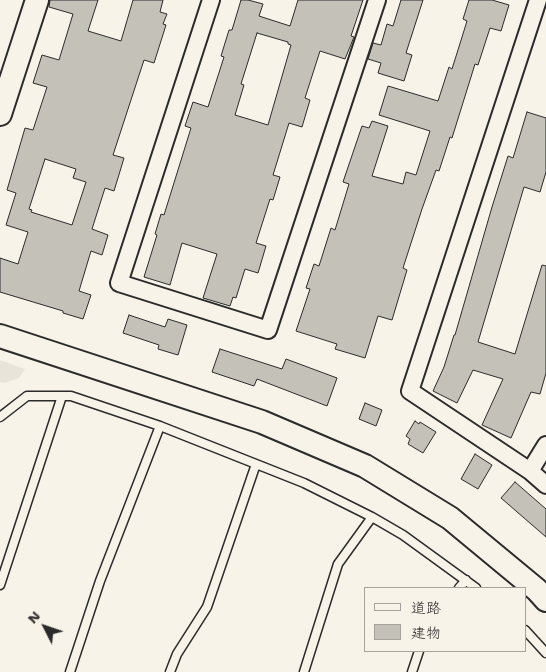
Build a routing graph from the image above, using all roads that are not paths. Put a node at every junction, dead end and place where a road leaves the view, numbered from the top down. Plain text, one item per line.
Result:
1 (37, 0) edge
2 (211, 0) edge
3 (377, 0) edge
4 (538, 0) edge
5 (0, 114) edge
6 (0, 336) edge
7 (62, 396) junction
8 (0, 417) edge
9 (160, 426) junction
10 (546, 445) edge
11 (256, 464) junction
12 (530, 471) junction
13 (546, 485) edge
14 (372, 517) junction
15 (466, 580) junction
16 (0, 585) edge
17 (460, 587) edge
18 (475, 587) edge
19 (546, 600) edge
20 (526, 631) edge
21 (418, 652) edge
22 (546, 652) edge
23 (70, 672) edge
24 (170, 672) edge
25 (304, 672) edge
26 (412, 672) edge

1 - 5 street
2 - 3 street
4 - 12 street
6 - 19 street
7 - 8 lane
7 - 9 lane
7 - 16 lane
9 - 11 lane
9 - 23 lane
10 - 12 street
11 - 14 lane
11 - 24 lane
12 - 13 street
14 - 15 lane
14 - 25 lane
15 - 17 lane
15 - 18 lane
20 - 22 lane
21 - 26 lane

